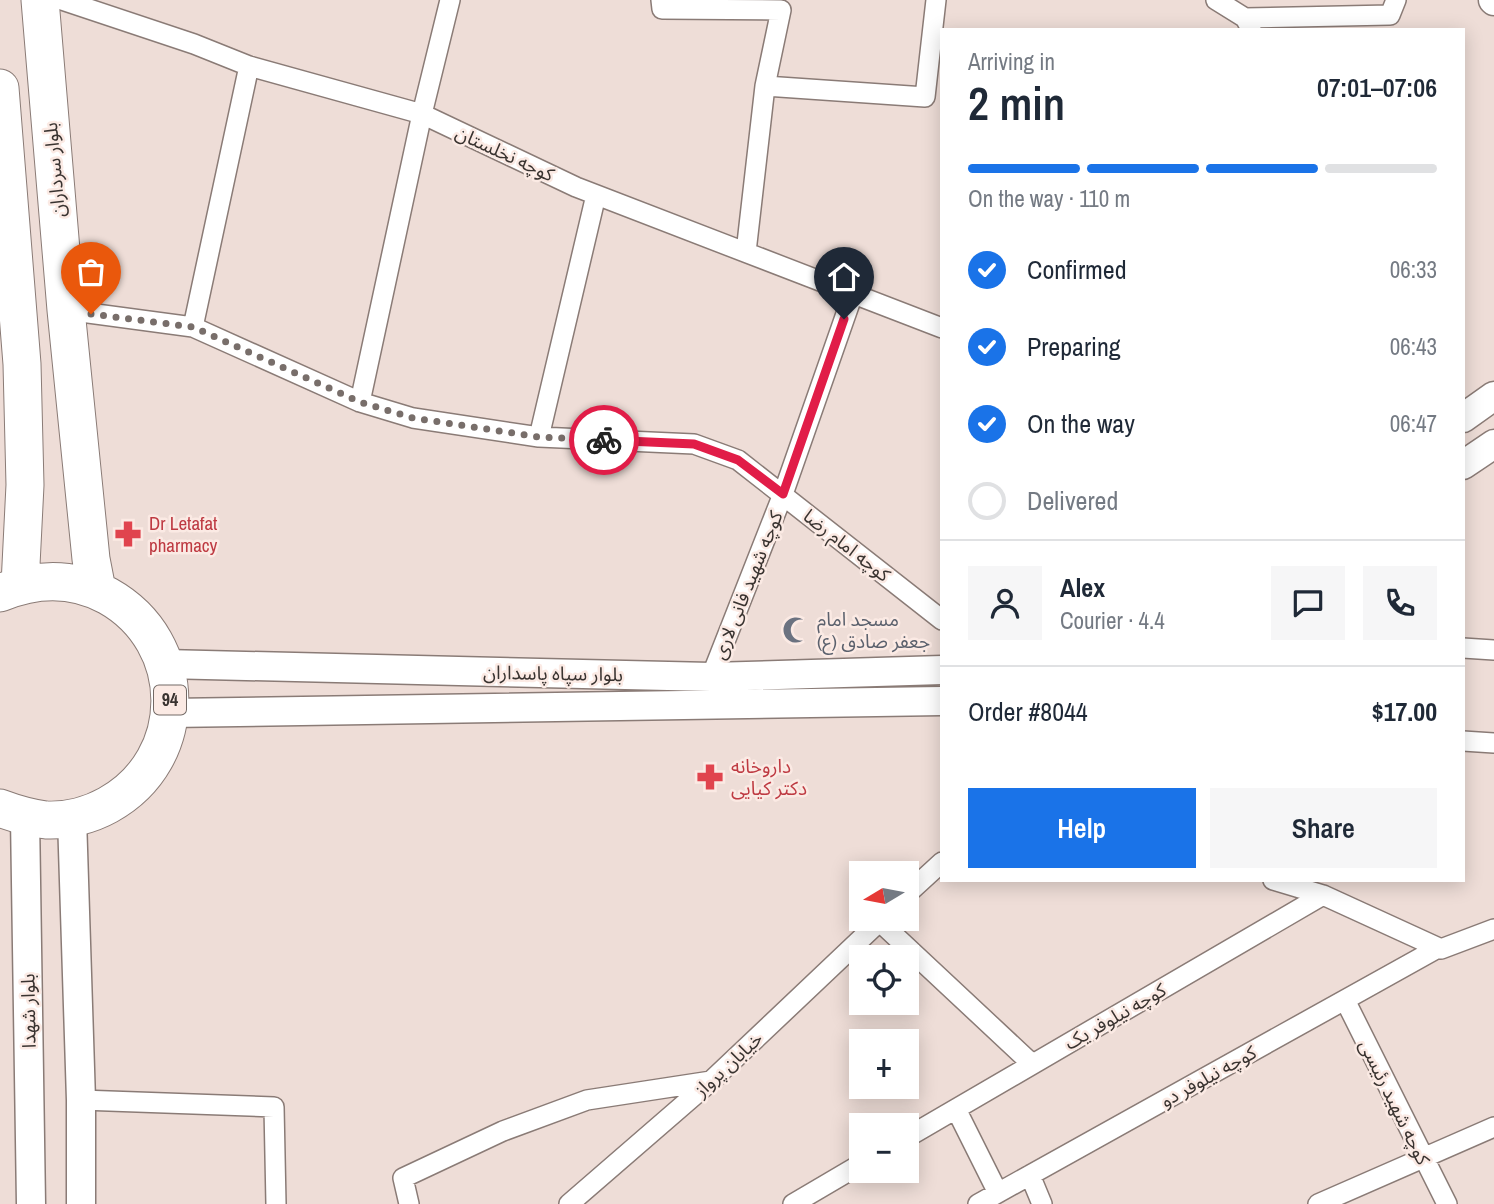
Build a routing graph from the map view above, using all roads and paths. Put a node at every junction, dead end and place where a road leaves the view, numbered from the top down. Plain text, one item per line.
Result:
1 (40, 0) edge
2 (62, 0) edge
3 (450, 0) edge
4 (661, 0) edge
5 (936, 0) edge
6 (1216, 0) edge
7 (1396, 0) edge
8 (1248, 24) edge
9 (249, 66) junction
10 (765, 86) junction
11 (0, 88) edge
12 (422, 114) junction
13 (596, 195) junction
14 (10, 225) junction
15 (746, 252) junction
16 (853, 294) junction
17 (65, 310) junction
18 (193, 327) junction
19 (940, 327) edge
20 (0, 359) edge
21 (1494, 396) edge
22 (360, 402) junction
23 (1465, 417) edge
24 (539, 437) junction
25 (1494, 444) edge
26 (1465, 464) edge
27 (82, 475) junction
28 (25, 485) junction
29 (783, 494) junction
30 (10, 589) edge
31 (97, 590) junction
32 (940, 618) edge
33 (1465, 648) edge
34 (1494, 650) edge
35 (165, 664) junction
36 (940, 670) edge
37 (711, 677) junction
38 (940, 701) edge
39 (170, 713) junction
40 (1465, 741) edge
41 (1494, 743) edge
42 (13, 813) edge
43 (72, 818) junction
44 (940, 864) edge
45 (1280, 882) edge
46 (919, 883) edge
47 (1323, 895) junction
48 (1494, 929) edge
49 (868, 931) edge
50 (892, 931) edge
51 (1438, 948) junction
52 (1345, 1000) junction
53 (1032, 1064) junction
54 (711, 1081) junction
55 (82, 1100) junction
56 (956, 1109) junction
57 (1494, 1127) edge
58 (919, 1130) edge
59 (1422, 1158) junction
60 (849, 1171) edge
61 (1030, 1175) junction
62 (998, 1193) junction
63 (402, 1200) edge
64 (31, 1204) edge
65 (81, 1204) edge
66 (276, 1204) edge
67 (569, 1204) edge
68 (793, 1204) edge
69 (978, 1204) edge
70 (1042, 1204) edge
71 (1318, 1204) edge
72 (1447, 1204) edge

1 - 17 highway, بلوار سرداران
2 - 9 street, کوچه نخلستان
3 - 12 street
4 - 10 street
5 - 10 street
6 - 8 street
7 - 8 street
9 - 12 street, کوچه نخلستان
9 - 18 street
10 - 15 street
11 - 14 highway, 94
12 - 13 street, کوچه نخلستان
12 - 22 street
13 - 15 street, کوچه نخلستان
13 - 24 street
14 - 20 highway
14 - 28 highway, 94
15 - 16 street, کوچه نخلستان
16 - 19 street, کوچه نخلستان
16 - 29 street, کوچه شهید فانی لاری
17 - 18 street, کوچه امام رضا
17 - 27 highway, بلوار سرداران
18 - 22 street, کوچه امام رضا
21 - 23 main road
22 - 24 street, کوچه امام رضا
24 - 29 street, کوچه امام رضا
25 - 26 main road
27 - 28 highway
27 - 31 highway, بلوار سرداران
28 - 30 highway, 94
29 - 32 street, کوچه امام رضا
29 - 37 street, کوچه شهید فانی لاری
30 - 31 highway, 94
31 - 35 highway, 94
33 - 34 street
35 - 37 main road, بلوار سپاه پاسداران
35 - 39 highway, 94
36 - 37 main road, بلوار سپاه پاسداران
38 - 39 main road, بلوار سپاه پاسداران
39 - 43 highway, 94
40 - 41 street
42 - 43 highway, 94
42 - 64 main road, بلوار شهدا
43 - 55 main road
44 - 46 street
45 - 47 street
47 - 51 street
47 - 53 street, کوچه نیلوفر یک
48 - 51 street, کوچه نیلوفر دو
49 - 54 street, خیابان پرواز
50 - 53 street
51 - 52 street, کوچه نیلوفر دو
52 - 59 street, کوچه شهید رئیسی
52 - 61 street, کوچه نیلوفر دو
53 - 56 street, کوچه نیلوفر یک
54 - 63 street
54 - 67 street, خیابان پرواز
55 - 65 main road
55 - 66 street
56 - 58 street, کوچه نیلوفر یک
56 - 62 street
57 - 59 street
59 - 71 street
59 - 72 street, کوچه شهید رئیسی
60 - 68 street
61 - 62 street, کوچه نیلوفر دو
61 - 70 street
62 - 69 street, کوچه نیلوفر دو

